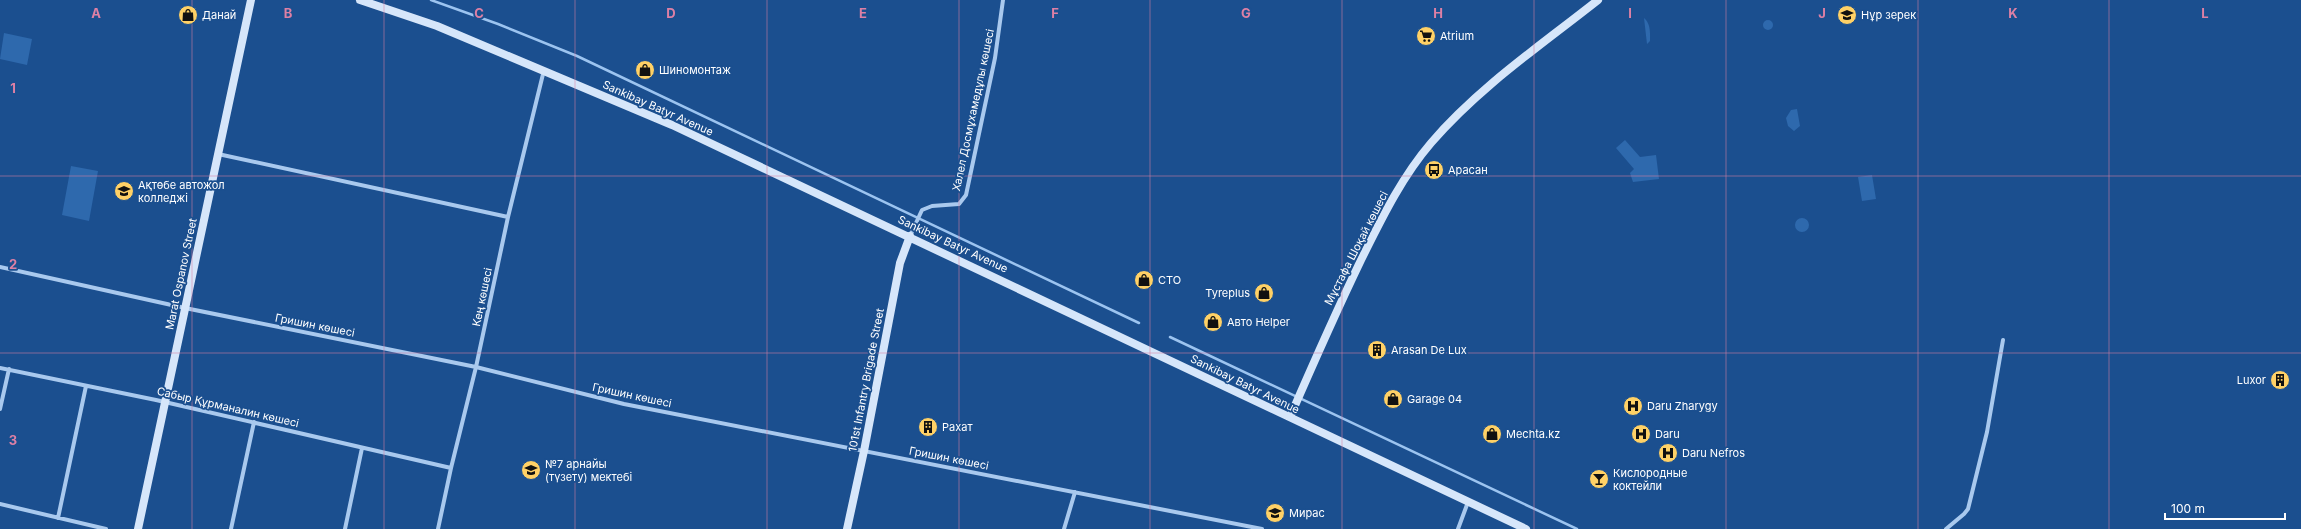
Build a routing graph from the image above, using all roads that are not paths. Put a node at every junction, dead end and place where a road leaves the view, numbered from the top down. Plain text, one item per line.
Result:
1 (250, 0) edge
2 (360, 0) edge
3 (1003, 0) edge
4 (1598, 0) edge
5 (544, 70) junction
6 (218, 154) junction
7 (508, 217) junction
8 (910, 236) junction
9 (0, 267) edge
10 (185, 308) junction
11 (2003, 340) dead end
12 (476, 367) junction
13 (0, 368) edge
14 (9, 369) junction
15 (86, 386) junction
16 (166, 402) junction
17 (0, 409) edge
18 (1290, 417) junction
19 (254, 422) junction
20 (362, 448) junction
21 (864, 450) junction
22 (451, 468) junction
23 (1075, 492) junction
24 (1468, 502) junction
25 (0, 504) edge
26 (58, 518) junction
27 (1242, 527) edge
28 (106, 529) edge
29 (138, 529) edge
30 (231, 529) edge
31 (345, 529) edge
32 (438, 529) edge
33 (847, 529) edge
34 (1064, 529) edge
35 (1262, 529) edge
36 (1458, 529) edge
37 (1526, 529) edge
38 (1946, 529) edge

1 - 6 street, Marat Ospanov Street
2 - 5 street, Sankibay Batyr Avenue
3 - 8 street, Халел Досмұхамедұлы көшесі
4 - 18 street, Мұстафа Шоқай көшесі
5 - 7 street, Кең көшесі
5 - 8 street, Sankibay Batyr Avenue
6 - 7 street
6 - 10 street, Marat Ospanov Street
7 - 12 street, Кең көшесі
8 - 18 street, Sankibay Batyr Avenue
8 - 21 street, 101st Infantry Brigade Street
9 - 10 street, Гришин көшесі
10 - 12 street, Гришин көшесі
10 - 16 street, Marat Ospanov Street
11 - 38 street
12 - 21 street, Гришин көшесі
12 - 22 street, Кең көшесі
13 - 14 street, Сабыр Құрманалин көшесі
14 - 15 street, Сабыр Құрманалин көшесі
14 - 17 street
15 - 16 street, Сабыр Құрманалин көшесі
15 - 26 street
16 - 19 street, Сабыр Құрманалин көшесі
16 - 29 street, Marat Ospanov Street
18 - 24 street, Sankibay Batyr Avenue
19 - 20 street, Сабыр Құрманалин көшесі
19 - 30 street
20 - 22 street, Сабыр Құрманалин көшесі
20 - 31 street
21 - 23 street, Гришин көшесі
21 - 33 street, 101st Infantry Brigade Street
22 - 32 street, Кең көшесі
23 - 27 street, Гришин көшесі
23 - 34 street
24 - 36 street
24 - 37 street, Sankibay Batyr Avenue
25 - 26 street
26 - 28 street
27 - 35 street, Гришин көшесі

